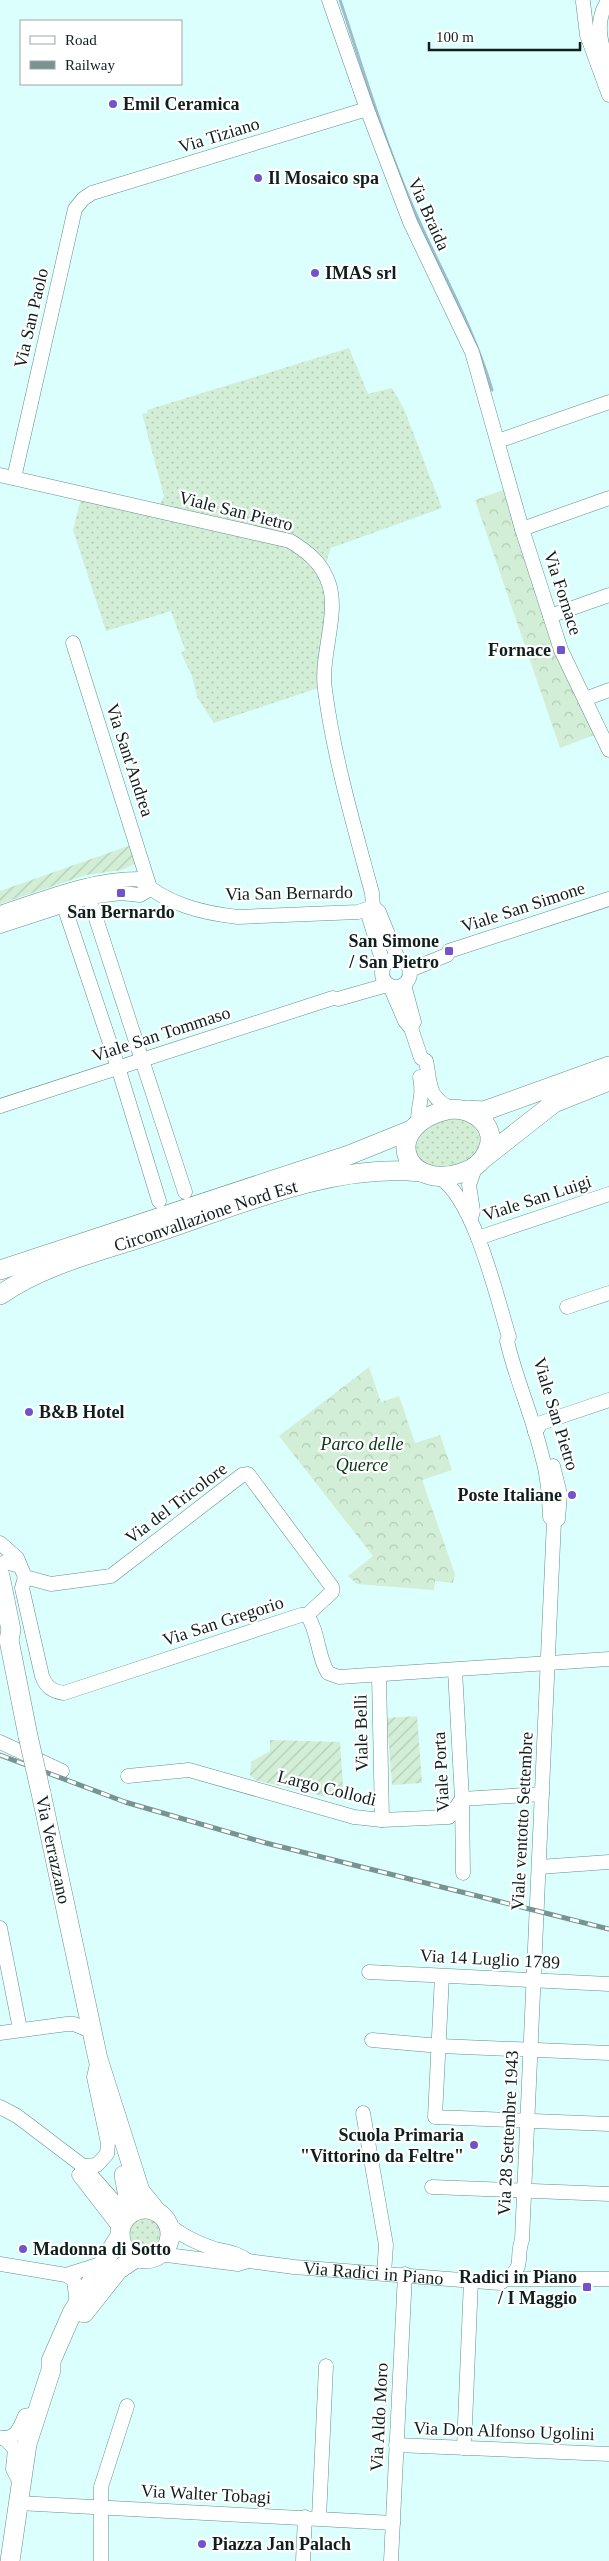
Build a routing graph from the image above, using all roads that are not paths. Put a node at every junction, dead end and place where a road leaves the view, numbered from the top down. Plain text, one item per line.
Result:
1 (329, 0) edge
2 (582, 1) edge
3 (607, 3) edge
4 (609, 31) edge
5 (609, 41) edge
6 (609, 68) edge
7 (609, 95) edge
8 (366, 109) junction
9 (83, 199) joint
10 (609, 402) edge
11 (498, 441) junction
12 (0, 475) edge
13 (14, 478) junction
14 (609, 498) edge
15 (522, 530) junction
16 (609, 595) edge
17 (550, 616) junction
18 (72, 643) dead end
19 (609, 690) edge
20 (585, 699) junction
21 (609, 750) edge
22 (150, 889) junction
23 (89, 897) junction
24 (609, 899) edge
25 (64, 906) junction
26 (373, 907) junction
27 (0, 913) edge
28 (0, 926) edge
29 (404, 964) junction
30 (389, 979) junction
31 (421, 1058) junction
32 (142, 1059) junction
33 (609, 1066) edge
34 (118, 1067) junction
35 (609, 1081) edge
36 (0, 1106) edge
37 (460, 1109) junction
38 (415, 1126) junction
39 (480, 1162) junction
40 (420, 1172) junction
41 (440, 1178) junction
42 (185, 1192) dead end
43 (609, 1194) edge
44 (159, 1201) dead end
45 (471, 1218) junction
46 (478, 1238) junction
47 (0, 1270) edge
48 (609, 1293) edge
49 (0, 1295) edge
50 (567, 1306) dead end
51 (509, 1337) junction
52 (609, 1400) edge
53 (538, 1427) junction
54 (0, 1542) edge
55 (0, 1568) edge
56 (23, 1572) junction
57 (0, 1576) edge
58 (307, 1615) junction
59 (0, 1620) edge
60 (9, 1640) junction
61 (609, 1659) edge
62 (548, 1663) junction
63 (455, 1670) junction
64 (379, 1675) junction
65 (0, 1742) edge
66 (62, 1771) dead end
67 (128, 1776) dead end
68 (542, 1794) junction
69 (462, 1799) junction
70 (382, 1820) junction
71 (609, 1862) edge
72 (539, 1867) junction
73 (463, 1873) dead end
74 (0, 1928) edge
75 (369, 1972) dead end
76 (442, 1976) junction
77 (533, 1981) junction
78 (609, 1984) edge
79 (20, 2030) junction
80 (91, 2031) junction
81 (0, 2033) edge
82 (372, 2040) dead end
83 (440, 2046) junction
84 (531, 2050) junction
85 (609, 2053) edge
86 (98, 2059) junction
87 (0, 2107) edge
88 (362, 2113) dead end
89 (528, 2121) junction
90 (609, 2124) edge
91 (60, 2151) junction
92 (83, 2166) junction
93 (432, 2187) dead end
94 (525, 2190) junction
95 (609, 2194) edge
96 (162, 2217) junction
97 (125, 2223) junction
98 (159, 2254) junction
99 (137, 2257) junction
100 (248, 2261) junction
101 (0, 2264) edge
102 (100, 2264) junction
103 (384, 2273) junction
104 (405, 2274) junction
105 (66, 2275) junction
106 (609, 2279) edge
107 (471, 2280) junction
108 (503, 2281) junction
109 (609, 2283) edge
110 (558, 2288) junction
111 (609, 2288) edge
112 (77, 2305) junction
113 (326, 2366) dead end
114 (51, 2370) junction
115 (127, 2406) dead end
116 (36, 2414) junction
117 (2, 2438) edge
118 (396, 2445) junction
119 (464, 2448) junction
120 (609, 2454) edge
121 (20, 2483) junction
122 (18, 2503) junction
123 (100, 2507) junction
124 (312, 2518) junction
125 (393, 2523) junction
126 (10, 2561) edge
127 (101, 2561) edge
128 (303, 2561) edge
129 (391, 2561) edge

1 - 8 street, Via Braida
2 - 3 street
2 - 7 street
3 - 6 street
4 - 5 street
8 - 9 street, Via Tiziano
8 - 11 street, Via Braida
9 - 13 street, Via San Paolo
10 - 11 street
11 - 15 street, Via Fornace
12 - 13 street, Viale San Pietro
13 - 26 street, Viale San Pietro
14 - 15 street
15 - 17 street, Via Fornace
16 - 17 street
17 - 20 street, Via Fornace
18 - 22 street, Via Sant'Andrea
19 - 20 street
20 - 21 street, Via Fornace
22 - 23 street
22 - 26 street, Via San Bernardo
22 - 27 street, Via San Bernardo
23 - 25 street
23 - 32 street
24 - 29 street, Viale San Simone
25 - 28 street
25 - 34 street
26 - 29 street, Viale San Pietro
26 - 30 street, Viale San Pietro
29 - 30 street, Viale San Simone
29 - 30 street
30 - 31 street, Viale San Pietro
30 - 32 street, Viale San Tommaso
31 - 37 street, Viale San Pietro
31 - 38 street, Viale San Pietro
32 - 34 street, Viale San Tommaso
32 - 42 street
33 - 37 main road
34 - 36 street, Viale San Tommaso
34 - 44 street
35 - 39 main road
37 - 38 main road
37 - 39 main road
38 - 40 main road
38 - 47 main road, Circonvallazione Nord Est
39 - 41 main road
39 - 45 street
40 - 41 main road
40 - 49 main road, Circonvallazione Nord Est
41 - 45 street
43 - 46 street, Viale San Luigi
45 - 46 street, Viale San Pietro
46 - 51 street, Viale San Pietro
48 - 50 street
51 - 53 street, Viale San Pietro
51 - 53 street, Viale San Pietro
52 - 53 street
53 - 62 street, Viale San Pietro
54 - 56 street
55 - 56 street
56 - 58 street, Via San Gregorio
56 - 58 street, Via del Tricolore
57 - 60 main road, Via Verrazzano
58 - 64 street, Via San Gregorio
59 - 60 main road, Via Verrazzano
60 - 80 main road, Via Verrazzano, bridge
61 - 62 street, Via San Gregorio
62 - 63 street, Via San Gregorio
62 - 68 street, Viale ventotto Settembre
63 - 64 street, Via San Gregorio
63 - 69 street, Viale Porta
64 - 70 street, Viale Belli
65 - 66 street
67 - 70 street, Largo Collodi
68 - 69 street
68 - 72 street, Viale ventotto Settembre
69 - 70 street, Largo Collodi
69 - 73 street, Viale Porta
71 - 72 street
72 - 77 street, Viale ventotto Settembre
74 - 79 street
75 - 76 street, Via 14 Luglio 1789
76 - 77 street, Via 14 Luglio 1789
76 - 83 street
77 - 78 street, Via 14 Luglio 1789
77 - 84 street, Via 28 Settembre 1943
79 - 80 street
79 - 81 street
80 - 86 main road, Via Verrazzano
82 - 83 street
83 - 84 street
83 - 89 street
84 - 85 street
84 - 89 street, Via 28 Settembre 1943
86 - 92 street, Via Verrazzano
86 - 96 main road, Via Verrazzano
86 - 97 main road, Via Verrazzano
87 - 91 street
88 - 103 street
89 - 90 street
89 - 94 street, Via 28 Settembre 1943
91 - 92 street
91 - 97 street
92 - 97 street
93 - 94 street
94 - 95 street
94 - 108 street, Via 28 Settembre 1943
96 - 97 main road
96 - 98 main road
96 - 100 street, Via Radici in Piano
97 - 99 main road
97 - 102 main road
98 - 99 main road, Via Radici in Piano
98 - 100 street, Via Radici in Piano
99 - 114 main road
100 - 103 street, Via Radici in Piano
101 - 105 street
102 - 105 street
102 - 112 main road
103 - 104 street, Via Radici in Piano
104 - 107 street, Via Radici in Piano
104 - 118 street, Via Aldo Moro
105 - 112 street
106 - 108 street, Via Radici in Piano
107 - 108 street, Via Radici in Piano
107 - 119 street
108 - 110 street, Via Radici in Piano
109 - 110 street, Via Radici in Piano
110 - 111 street, Via Radici in Piano
112 - 114 main road
113 - 124 street
114 - 116 main road
115 - 123 street
116 - 117 street
116 - 121 main road
117 - 121 street
118 - 119 street, Via Don Alfonso Ugolini
118 - 125 street, Via Aldo Moro
119 - 120 street, Via Don Alfonso Ugolini
121 - 122 main road
122 - 123 street, Via Walter Tobagi
122 - 126 main road
123 - 124 street, Via Walter Tobagi
123 - 127 street
124 - 125 street, Via Walter Tobagi
124 - 128 street
125 - 129 street, Via Aldo Moro

